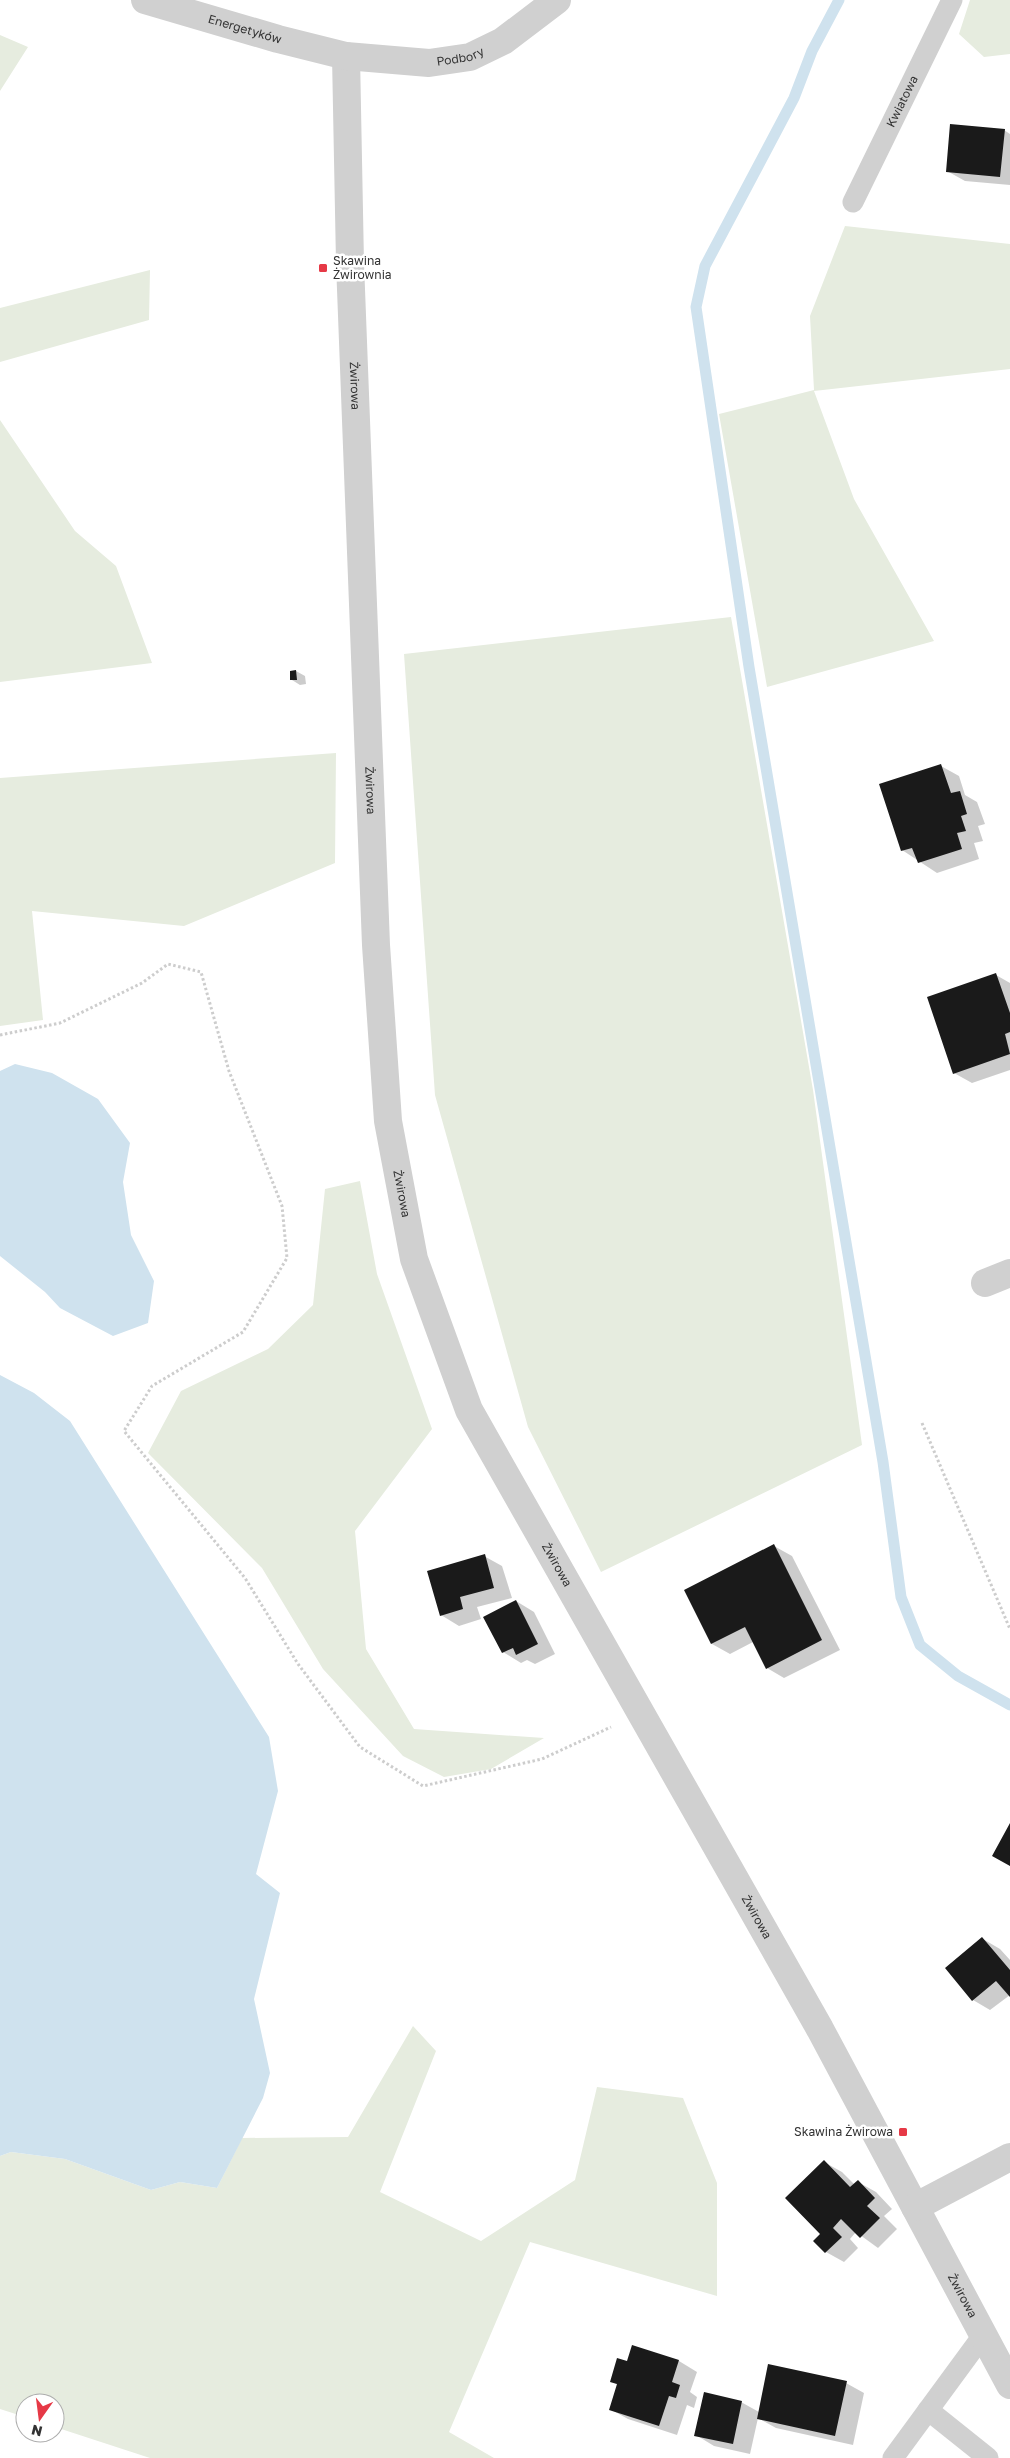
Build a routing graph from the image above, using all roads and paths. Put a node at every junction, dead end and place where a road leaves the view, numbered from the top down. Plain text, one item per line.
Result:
1 (145, 0) edge
2 (557, 0) edge
3 (952, 0) edge
4 (346, 56) junction
5 (853, 202) dead end
6 (0, 1035) edge
7 (1010, 1272) edge
8 (985, 1283) dead end
9 (922, 1423) dead end
10 (1010, 1630) edge
11 (642, 1714) junction
12 (1010, 2157) edge
13 (915, 2207) junction
14 (984, 2334) junction
15 (1010, 2385) edge
16 (928, 2410) junction
17 (892, 2458) edge
18 (988, 2458) edge

1 - 4 street, Energetyków
2 - 4 street, Podbory
3 - 5 lane, Kwiatowa
4 - 11 street, Żwirowa
6 - 11 path
7 - 8 street
9 - 10 path
11 - 13 street, Żwirowa
12 - 13 street
13 - 14 street, Żwirowa
14 - 15 street, Żwirowa
14 - 16 lane
16 - 17 lane
16 - 18 lane

